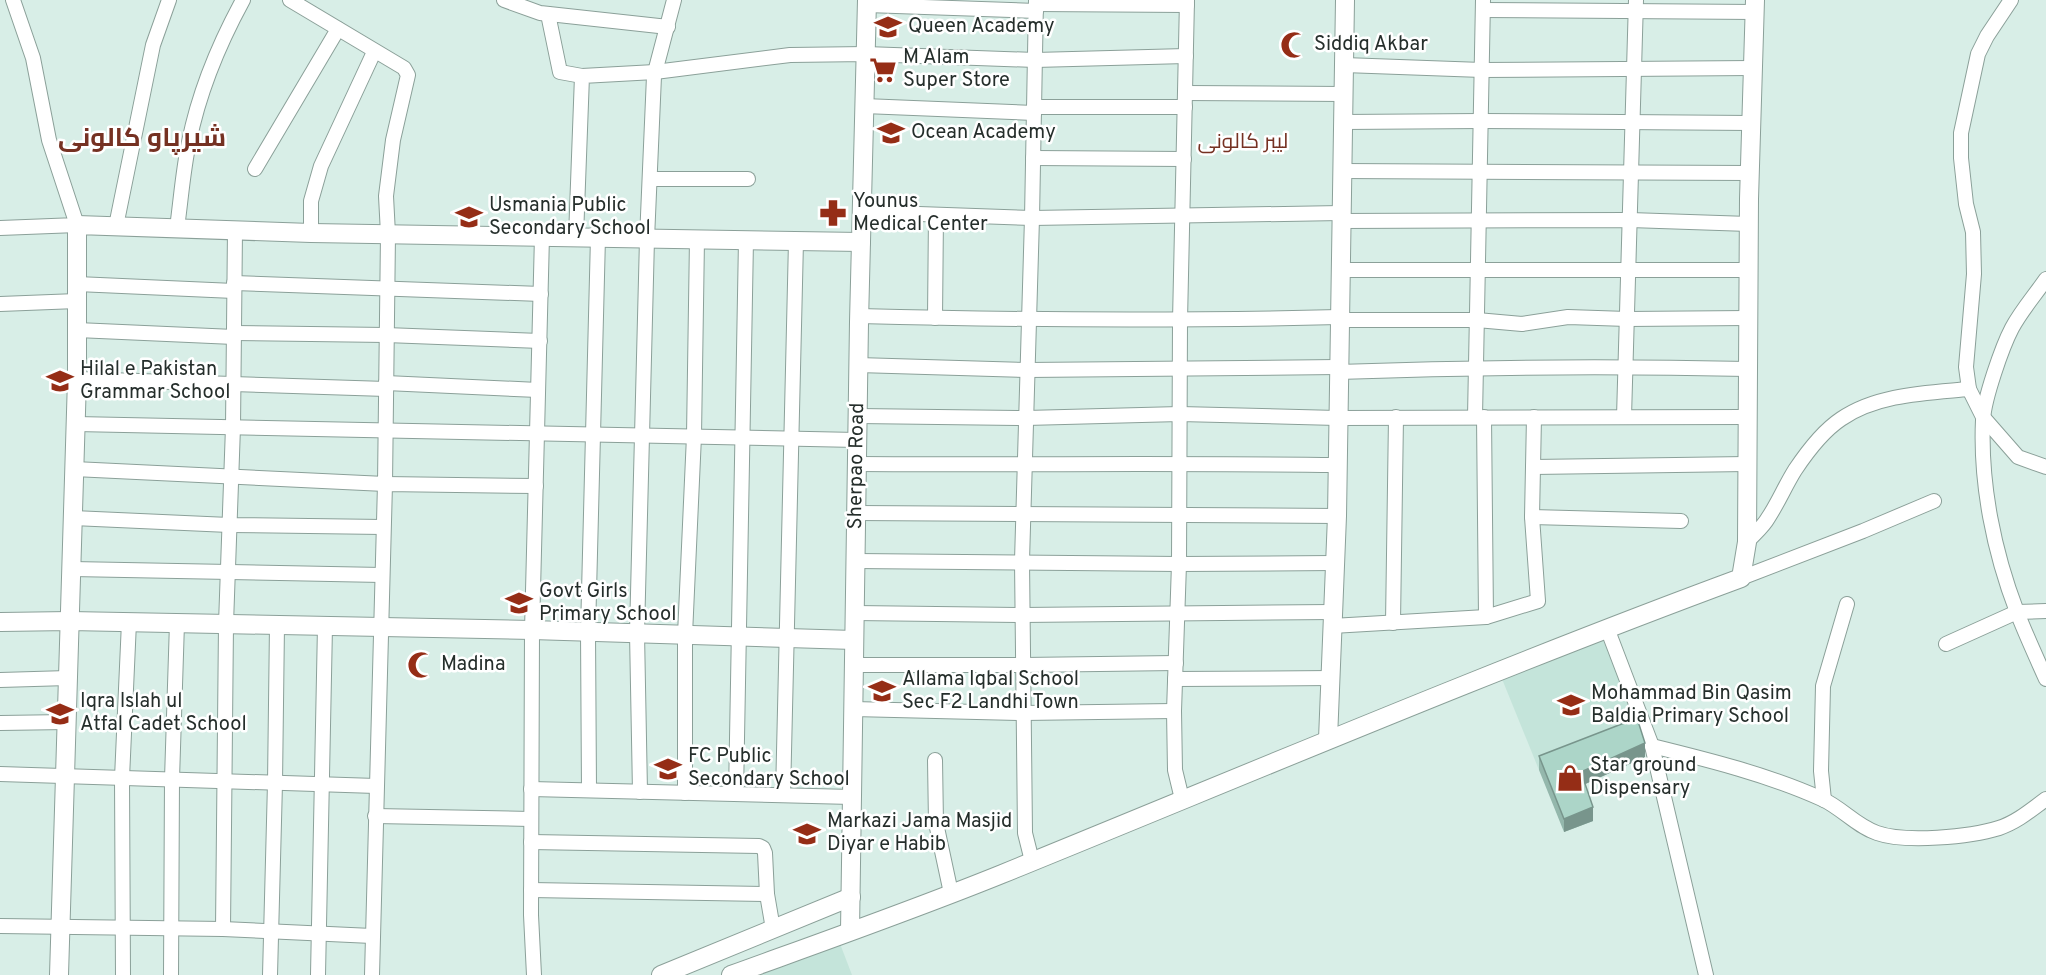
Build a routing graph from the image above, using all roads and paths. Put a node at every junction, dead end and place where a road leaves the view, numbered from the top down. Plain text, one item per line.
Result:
1 (13, 0) edge
2 (169, 0) edge
3 (243, 0) edge
4 (290, 0) edge
5 (504, 0) edge
6 (674, 0) edge
7 (1345, 0) edge
8 (2011, 0) edge
9 (867, 2) edge
10 (1187, 2) edge
11 (1036, 5) edge
12 (1483, 5) edge
13 (1636, 5) edge
14 (1755, 6) edge
15 (548, 14) junction
16 (668, 27) junction
17 (338, 29) junction
18 (374, 52) junction
19 (866, 54) junction
20 (1186, 56) junction
21 (1035, 60) junction
22 (1344, 65) junction
23 (1753, 68) junction
24 (1635, 69) junction
25 (1482, 70) junction
26 (655, 72) junction
27 (582, 76) junction
28 (1344, 94) junction
29 (1185, 100) junction
30 (864, 106) junction
31 (1034, 110) junction
32 (1481, 121) junction
33 (1343, 122) junction
34 (1634, 123) junction
35 (1751, 123) junction
36 (1033, 158) junction
37 (1184, 159) junction
38 (255, 169) dead end
39 (1342, 171) junction
40 (1480, 171) junction
41 (1632, 173) junction
42 (1750, 173) junction
43 (650, 179) junction
44 (748, 179) dead end
45 (862, 212) junction
46 (936, 214) junction
47 (1183, 215) junction
48 (1341, 217) junction
49 (1032, 218) junction
50 (1479, 220) junction
51 (1630, 220) junction
52 (1749, 224) junction
53 (77, 225) junction
54 (116, 226) junction
55 (0, 228) edge
56 (177, 228) junction
57 (235, 230) junction
58 (311, 232) junction
59 (388, 234) junction
60 (542, 236) junction
61 (576, 237) junction
62 (598, 237) junction
63 (647, 238) junction
64 (698, 239) junction
65 (746, 240) junction
66 (796, 241) junction
67 (861, 242) junction
68 (1629, 269) junction
69 (1340, 270) junction
70 (1749, 270) junction
71 (1478, 271) junction
72 (2046, 279) edge
73 (234, 287) junction
74 (387, 289) junction
75 (77, 292) junction
76 (541, 294) junction
77 (0, 304) edge
78 (859, 316) junction
79 (935, 318) junction
80 (1748, 318) junction
81 (1339, 319) junction
82 (1627, 319) junction
83 (1029, 320) junction
84 (1477, 320) junction
85 (1180, 321) junction
86 (77, 330) junction
87 (234, 335) junction
88 (386, 335) junction
89 (540, 341) junction
90 (858, 364) junction
91 (1626, 366) junction
92 (1476, 367) junction
93 (1338, 369) junction
94 (1748, 369) junction
95 (1028, 370) junction
96 (1180, 370) junction
97 (77, 379) junction
98 (233, 384) junction
99 (386, 386) junction
100 (1969, 389) junction
101 (538, 390) junction
102 (1180, 414) junction
103 (858, 417) junction
104 (1396, 417) junction
105 (1479, 417) junction
106 (1534, 417) junction
107 (1624, 417) junction
108 (1748, 417) junction
109 (1983, 417) junction
110 (1026, 418) junction
111 (1337, 418) junction
112 (76, 424) junction
113 (233, 427) junction
114 (385, 430) junction
115 (537, 433) junction
116 (594, 434) junction
117 (642, 435) junction
118 (694, 436) junction
119 (742, 438) junction
120 (791, 439) junction
121 (857, 440) junction
122 (1179, 463) junction
123 (857, 464) junction
124 (1747, 464) junction
125 (1025, 465) junction
126 (1336, 465) junction
127 (1533, 467) junction
128 (2046, 467) edge
129 (74, 469) junction
130 (231, 476) junction
131 (385, 484) junction
132 (536, 486) junction
133 (1934, 501) dead end
134 (856, 513) junction
135 (1023, 515) junction
136 (1180, 515) junction
137 (1337, 516) junction
138 (1532, 517) junction
139 (73, 518) junction
140 (1681, 521) dead end
141 (230, 525) junction
142 (383, 527) junction
143 (1747, 542) junction
144 (856, 561) junction
145 (1022, 561) junction
146 (1334, 563) junction
147 (1179, 564) junction
148 (72, 569) junction
149 (228, 572) junction
150 (382, 575) junction
151 (1741, 578) junction
152 (1847, 604) dead end
153 (2046, 611) edge
154 (2017, 612) junction
155 (855, 613) junction
156 (1178, 613) junction
157 (1022, 615) junction
158 (1486, 617) junction
159 (1333, 619) junction
160 (70, 621) junction
161 (0, 622) edge
162 (129, 622) junction
163 (177, 623) junction
164 (1393, 623) junction
165 (226, 624) junction
166 (277, 625) junction
167 (325, 626) junction
168 (380, 627) junction
169 (1607, 628) junction
170 (532, 630) junction
171 (588, 632) junction
172 (637, 633) junction
173 (685, 635) junction
174 (738, 636) junction
175 (786, 638) junction
176 (854, 640) junction
177 (1946, 644) dead end
178 (1176, 663) junction
179 (854, 664) junction
180 (1023, 665) junction
181 (68, 678) junction
182 (1332, 678) junction
183 (1175, 679) junction
184 (2046, 679) edge
185 (0, 680) edge
186 (853, 709) junction
187 (1174, 711) junction
188 (1023, 713) junction
189 (67, 722) junction
190 (0, 723) edge
191 (1328, 739) junction
192 (1652, 746) junction
193 (934, 760) dead end
194 (0, 774) edge
195 (65, 775) junction
196 (122, 777) junction
197 (172, 779) junction
198 (225, 781) junction
199 (275, 783) junction
200 (322, 784) junction
201 (376, 786) junction
202 (531, 789) junction
203 (589, 790) junction
204 (640, 792) junction
205 (685, 793) junction
206 (736, 794) junction
207 (783, 795) junction
208 (852, 797) junction
209 (2046, 799) edge
210 (1182, 800) junction
211 (1824, 800) junction
212 (375, 816) junction
213 (531, 819) junction
214 (531, 842) junction
215 (1032, 861) junction
216 (531, 890) junction
217 (951, 893) junction
218 (767, 894) junction
219 (851, 897) junction
220 (0, 926) edge
221 (60, 927) junction
222 (124, 928) junction
223 (171, 929) junction
224 (224, 929) junction
225 (773, 929) junction
226 (272, 932) junction
227 (850, 932) junction
228 (320, 934) junction
229 (372, 936) junction
230 (59, 975) edge
231 (123, 975) edge
232 (171, 975) edge
233 (270, 975) edge
234 (318, 975) edge
235 (372, 975) edge
236 (534, 975) edge
237 (661, 975) edge
238 (731, 975) edge
239 (1706, 975) edge

1 - 53 street
2 - 54 street
3 - 56 street
4 - 17 street
5 - 15 street
6 - 16 street
7 - 22 street
8 - 100 street
9 - 11 street
9 - 19 street, Sherpao Road
10 - 11 street
10 - 20 street
11 - 21 street
12 - 13 street
12 - 25 street
13 - 14 street
13 - 24 street
14 - 23 street
15 - 16 street
15 - 27 street
16 - 26 street
17 - 18 street
17 - 38 street
18 - 58 street
18 - 59 street
19 - 21 street
19 - 26 street
19 - 30 street, Sherpao Road
20 - 21 street
20 - 29 street
21 - 31 street
22 - 25 street
22 - 28 street
23 - 24 street
23 - 35 street
24 - 25 street
24 - 34 street
25 - 32 street
26 - 27 street
26 - 43 street
27 - 61 street
28 - 29 street
28 - 33 street
29 - 31 street
29 - 37 street
30 - 31 street
30 - 45 street, Sherpao Road
31 - 36 street
32 - 33 street
32 - 34 street
32 - 40 street
33 - 39 street
34 - 35 street
34 - 41 street
35 - 42 street
36 - 37 street
36 - 49 street
37 - 47 street
39 - 40 street
39 - 48 street
40 - 41 street
40 - 50 street
41 - 42 street
41 - 51 street
42 - 52 street
43 - 44 street
43 - 63 street
45 - 46 street
45 - 67 street, Sherpao Road
46 - 49 street
46 - 79 street
47 - 48 street
47 - 49 street
47 - 85 street
48 - 50 street
48 - 69 street
49 - 83 street
50 - 51 street
50 - 71 street
51 - 52 street
51 - 68 street
52 - 70 street
53 - 54 street
53 - 55 street
53 - 75 street
54 - 56 street
56 - 57 street
57 - 58 street
57 - 73 street
58 - 59 street
59 - 60 street
59 - 74 street
60 - 61 street
60 - 76 street
61 - 62 street
62 - 63 street
62 - 116 street
63 - 64 street
63 - 117 street
64 - 65 street
64 - 118 street
65 - 66 street
65 - 119 street
66 - 67 street
66 - 120 street
67 - 78 street, Sherpao Road
68 - 70 street
68 - 71 street
68 - 82 street
69 - 71 street
69 - 81 street
70 - 80 street
71 - 84 street
72 - 109 street
73 - 74 street
73 - 75 street
73 - 87 street
74 - 76 street
74 - 88 street
75 - 77 street
75 - 86 street
76 - 89 street
78 - 79 street
78 - 90 street, Sherpao Road
79 - 83 street
80 - 82 street
80 - 94 street
81 - 84 street
81 - 85 street
81 - 93 street
82 - 84 street
82 - 91 street
83 - 85 street
83 - 95 street
84 - 92 street
85 - 96 street
86 - 87 street
86 - 97 street
87 - 88 street
87 - 98 street
88 - 89 street
88 - 99 street
89 - 101 street
90 - 95 street
90 - 103 street, Sherpao Road
91 - 92 street
91 - 94 street
91 - 107 street
92 - 93 street
92 - 105 street
93 - 96 street
93 - 111 street
94 - 108 street
95 - 96 street
95 - 110 street
96 - 102 street
97 - 98 street
97 - 112 street
98 - 99 street
98 - 113 street
99 - 101 street
99 - 114 street
100 - 109 street
100 - 143 street
101 - 115 street
102 - 110 street
102 - 111 street
102 - 122 street
103 - 110 street
103 - 121 street, Sherpao Road
104 - 105 street
104 - 111 street
104 - 164 street
105 - 106 street
105 - 158 street
106 - 107 street
106 - 127 street
107 - 108 street
108 - 124 street
109 - 128 street
109 - 154 street
110 - 125 street
111 - 126 street
112 - 113 street
112 - 129 street
113 - 114 street
113 - 130 street
114 - 115 street
114 - 131 street
115 - 116 street
115 - 132 street
116 - 117 street
116 - 171 street
117 - 118 street
117 - 172 street
118 - 119 street
118 - 173 street
119 - 120 street
119 - 174 street
120 - 121 street
120 - 175 street
121 - 123 street, Sherpao Road
122 - 125 street
122 - 126 street
122 - 136 street
123 - 125 street
123 - 134 street, Sherpao Road
124 - 127 street
124 - 143 street
125 - 135 street
126 - 137 street
127 - 138 street
129 - 130 street
129 - 139 street
130 - 131 street
130 - 141 street
131 - 132 street
131 - 142 street
132 - 170 street
133 - 151 street
134 - 135 street
134 - 144 street, Sherpao Road
135 - 136 street
135 - 145 street
136 - 137 street
136 - 147 street
137 - 146 street
138 - 140 street
138 - 158 street
139 - 141 street
139 - 148 street
141 - 142 street
141 - 149 street
142 - 150 street
143 - 151 street
144 - 145 street
144 - 155 street, Sherpao Road
145 - 147 street
145 - 157 street
146 - 147 street
146 - 159 street
147 - 156 street
148 - 149 street
148 - 160 street
149 - 150 street
149 - 165 street
150 - 168 street
151 - 169 street
152 - 211 street
153 - 154 street
154 - 177 street
154 - 184 street
155 - 157 street
155 - 176 street, Sherpao Road
156 - 157 street
156 - 159 street
156 - 178 street
157 - 180 street
158 - 164 street
159 - 164 street
159 - 182 street
160 - 161 street
160 - 162 street
160 - 181 street
162 - 163 street
162 - 196 street
163 - 165 street
163 - 197 street
165 - 166 street
165 - 198 street
166 - 167 street
166 - 199 street
167 - 168 street
167 - 200 street
168 - 170 street
168 - 201 street
169 - 191 street
169 - 192 street
170 - 171 street
170 - 202 street
171 - 172 street
171 - 203 street
172 - 173 street
172 - 204 street
173 - 174 street
173 - 205 street
174 - 175 street
174 - 206 street
175 - 176 street
175 - 207 street
176 - 179 street, Sherpao Road
178 - 180 street
178 - 183 street
179 - 180 street
179 - 186 street, Sherpao Road
180 - 188 street
181 - 185 street
181 - 189 street
182 - 183 street
182 - 191 street
183 - 187 street
186 - 188 street
186 - 208 street, Sherpao Road
187 - 188 street
187 - 210 street
188 - 215 street
189 - 190 street
189 - 195 street
191 - 210 street
192 - 211 street
192 - 239 street
193 - 217 street
194 - 195 street
195 - 196 street
195 - 221 street
196 - 197 street
196 - 222 street
197 - 198 street
197 - 223 street
198 - 199 street
198 - 224 street
199 - 200 street
199 - 226 street
200 - 201 street
200 - 228 street
201 - 212 street
202 - 203 street
202 - 213 street
203 - 204 street
204 - 205 street
205 - 206 street
206 - 207 street
207 - 208 street
208 - 219 street, Sherpao Road
209 - 211 street
210 - 215 street
212 - 213 street
212 - 229 street
213 - 214 street
214 - 216 street
214 - 218 street
215 - 217 street
216 - 218 street
216 - 236 street
217 - 227 street
218 - 225 street
219 - 225 street
219 - 227 street, Sherpao Road
220 - 221 street
221 - 222 street
221 - 230 street
222 - 223 street
222 - 231 street
223 - 224 street
223 - 232 street
224 - 226 street
225 - 237 street
226 - 228 street
226 - 233 street
227 - 238 street
228 - 229 street
228 - 234 street
229 - 235 street

